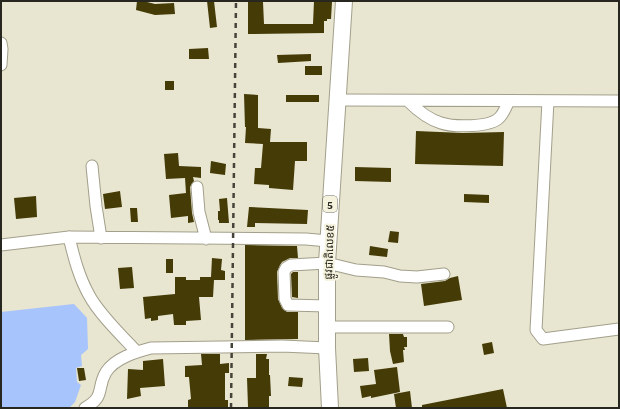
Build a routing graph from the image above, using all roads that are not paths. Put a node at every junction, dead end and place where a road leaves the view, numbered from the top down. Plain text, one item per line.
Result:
1 (344, 1) edge
2 (1, 43) edge
3 (1, 65) edge
4 (338, 100) junction
5 (408, 100) junction
6 (509, 101) junction
7 (548, 101) junction
8 (619, 101) edge
9 (92, 166) dead end
10 (197, 187) dead end
11 (69, 237) junction
12 (101, 238) junction
13 (206, 239) junction
14 (328, 241) junction
15 (1, 245) edge
16 (327, 263) junction
17 (444, 274) dead end
18 (327, 306) junction
19 (327, 327) junction
20 (448, 327) dead end
21 (619, 329) edge
22 (327, 348) junction
23 (137, 352) junction
24 (85, 408) edge
25 (330, 408) edge

1 - 4 highway, ផ្លូវជាតិលេខ៥ / 5
2 - 3 street
4 - 5 street
4 - 14 highway, ផ្លូវជាតិលេខ៥ / 5
5 - 6 street
5 - 6 street
6 - 7 street
7 - 8 street
7 - 21 street
9 - 12 street
10 - 13 street
11 - 12 street
11 - 15 street
11 - 23 street
12 - 13 street
13 - 14 street
14 - 16 highway, ផ្លូវជាតិលេខ៥ / 5
16 - 17 street
16 - 18 highway, ផ្លូវជាតិលេខ៥ / 5
16 - 18 street
18 - 19 highway, ផ្លូវជាតិលេខ៥ / 5
19 - 20 street
19 - 22 highway, ផ្លូវជាតិលេខ៥ / 5
22 - 23 street
22 - 25 highway, ផ្លូវជាតិលេខ៥ / 5
23 - 24 street

